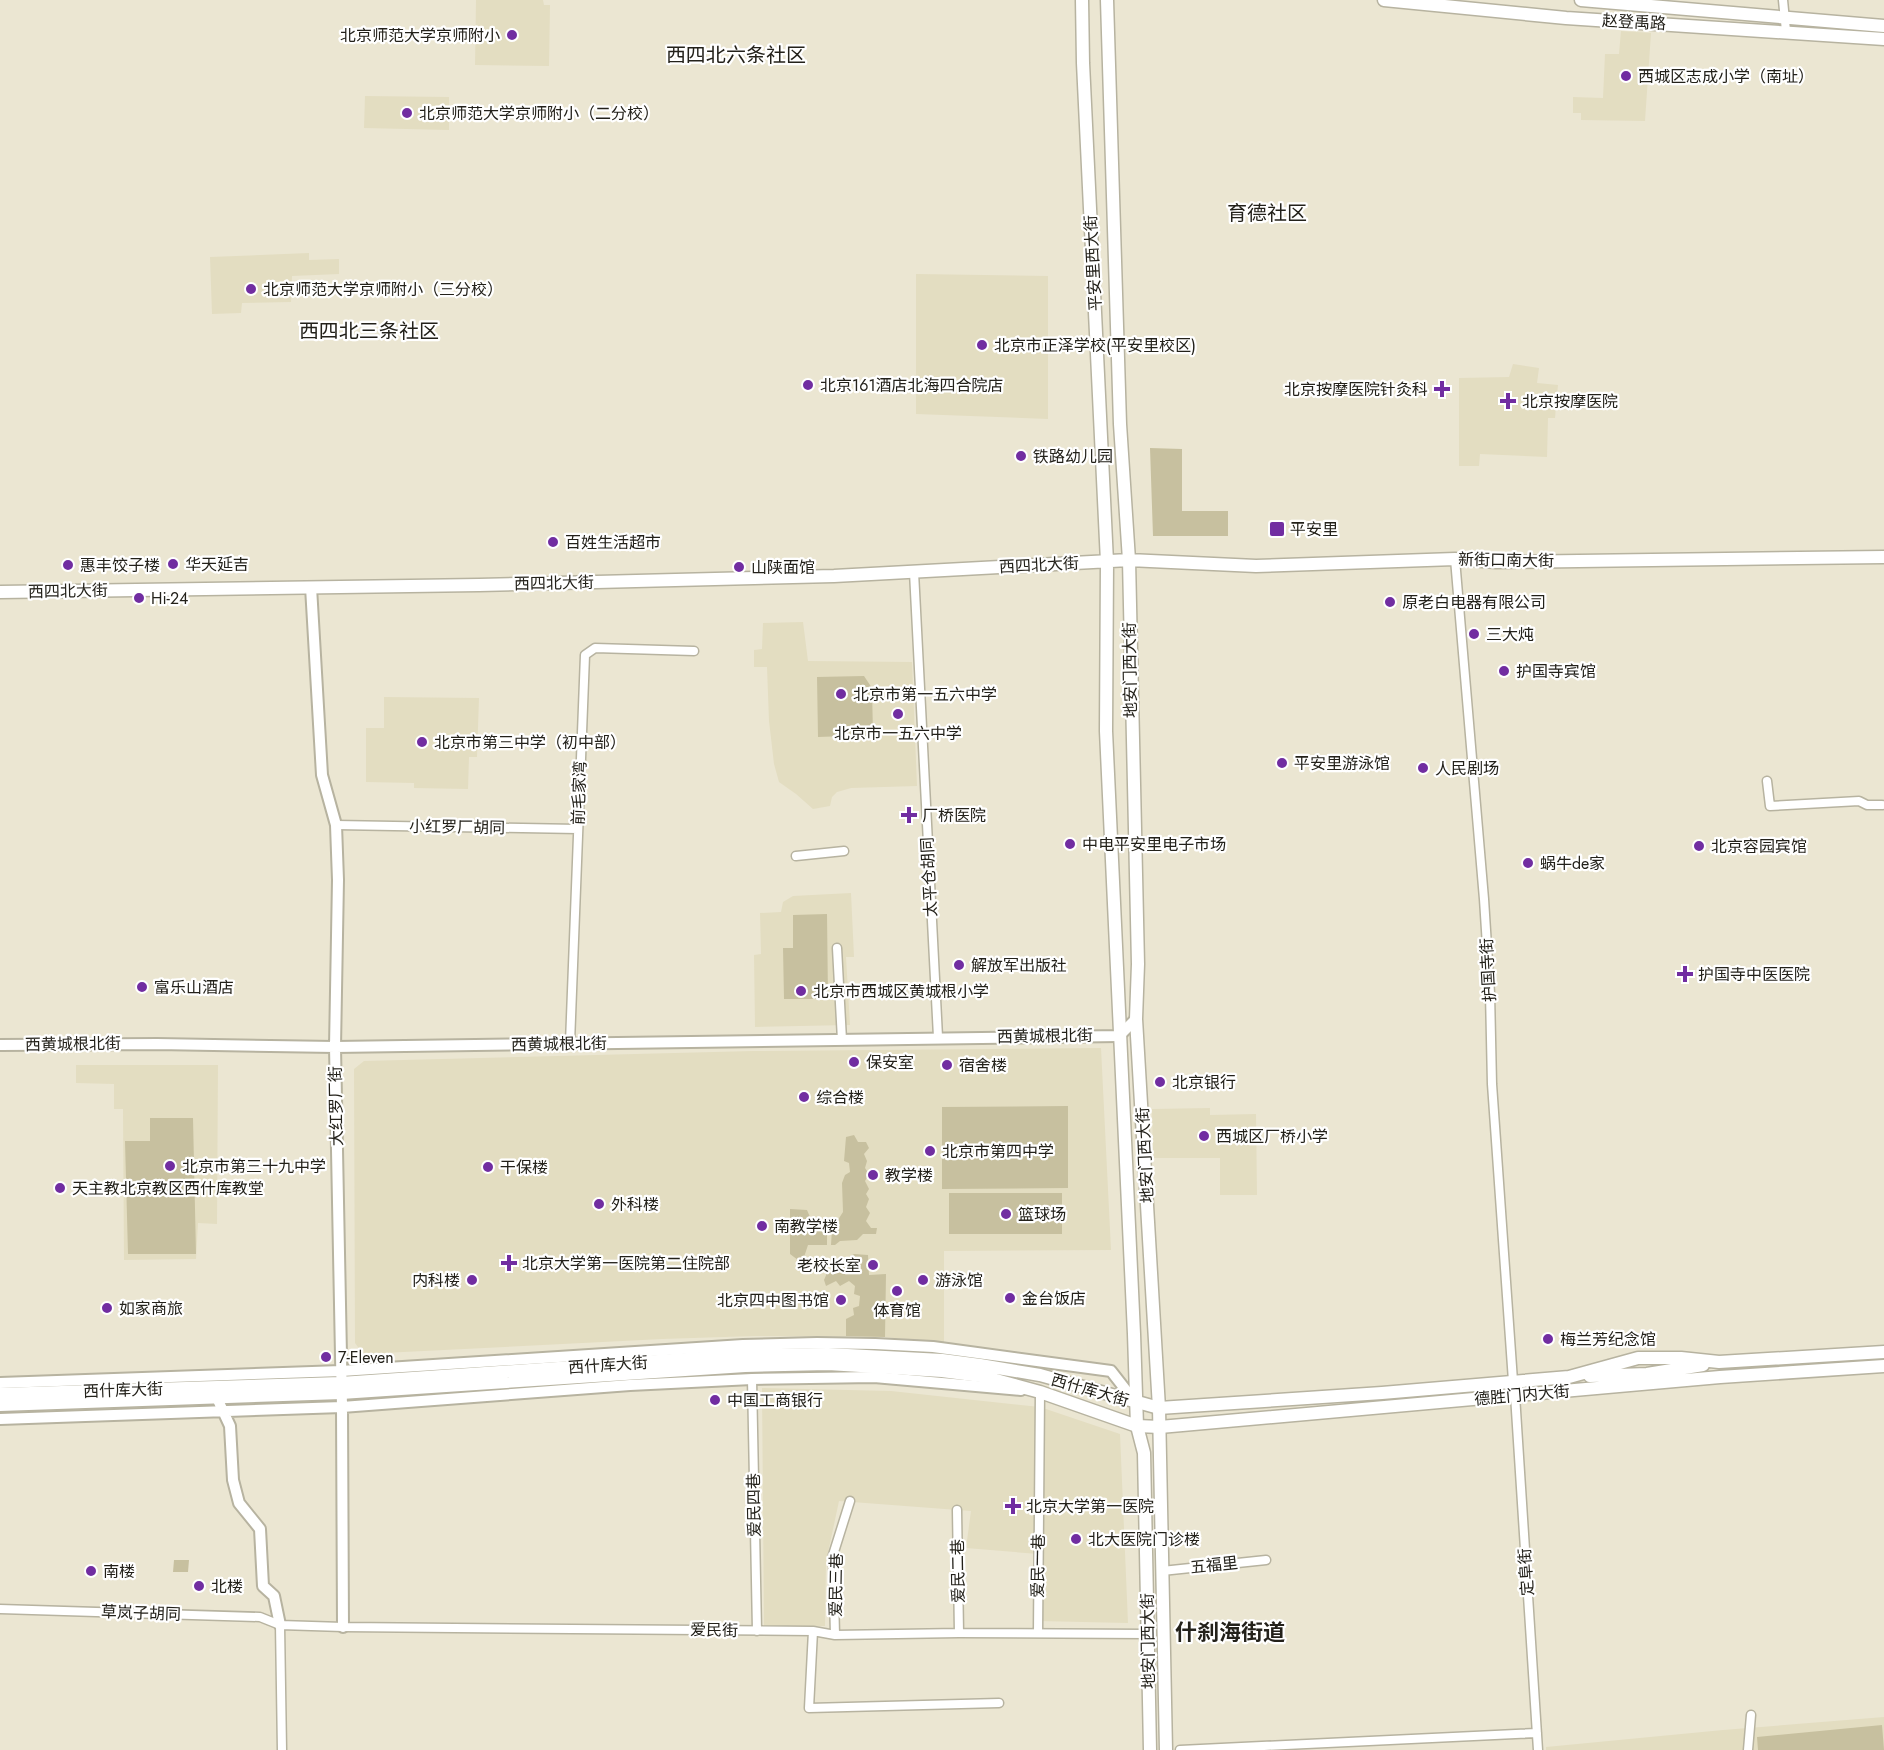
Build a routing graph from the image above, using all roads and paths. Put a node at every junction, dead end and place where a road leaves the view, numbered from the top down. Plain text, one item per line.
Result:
1 (1082, 0) edge
2 (1107, 0) edge
3 (1384, 0) edge
4 (1581, 0) edge
5 (1783, 0) edge
6 (1786, 16) junction
7 (1884, 26) edge
8 (1786, 31) junction
9 (1884, 39) edge
10 (1884, 556) edge
11 (1455, 559) junction
12 (1129, 560) junction
13 (1107, 562) junction
14 (914, 572) junction
15 (311, 587) junction
16 (0, 592) edge
17 (694, 651) dead end
18 (1767, 781) dead end
19 (1882, 805) dead end
20 (336, 825) junction
21 (578, 828) junction
22 (844, 851) dead end
23 (796, 856) dead end
24 (837, 948) dead end
25 (1136, 1019) junction
26 (1119, 1036) junction
27 (938, 1038) junction
28 (842, 1040) junction
29 (570, 1043) junction
30 (0, 1045) edge
31 (335, 1047) junction
32 (1884, 1352) edge
33 (1884, 1366) edge
34 (752, 1379) junction
35 (1514, 1381) junction
36 (341, 1382) junction
37 (0, 1383) edge
38 (1474, 1384) junction
39 (1569, 1384) junction
40 (1040, 1392) junction
41 (0, 1394) edge
42 (1515, 1395) junction
43 (217, 1398) junction
44 (1475, 1399) junction
45 (1137, 1403) junction
46 (0, 1405) edge
47 (342, 1407) junction
48 (1159, 1408) junction
49 (223, 1411) junction
50 (0, 1419) edge
51 (1137, 1426) junction
52 (1160, 1427) junction
53 (850, 1501) dead end
54 (957, 1510) dead end
55 (1266, 1560) dead end
56 (1162, 1571) junction
57 (0, 1609) edge
58 (280, 1625) junction
59 (343, 1627) junction
60 (757, 1630) junction
61 (813, 1631) junction
62 (959, 1633) junction
63 (1038, 1633) junction
64 (1148, 1634) junction
65 (835, 1635) junction
66 (999, 1702) dead end
67 (1751, 1715) dead end
68 (1537, 1733) junction
69 (282, 1750) edge
70 (1150, 1750) edge
71 (1166, 1750) edge
72 (1180, 1750) edge
73 (1538, 1750) edge
74 (1748, 1750) edge

1 - 13 main road, 平安里西大街
2 - 12 main road, 平安里西大街
3 - 8 main road, 赵登禹路
4 - 6 main road, 赵登禹路
5 - 6 street
6 - 7 main road, 赵登禹路
6 - 8 street
8 - 9 main road, 赵登禹路
10 - 11 main road, 新街口南大街
11 - 12 main road, 新街口南大街
11 - 35 street, 护国寺街
12 - 13 main road, 新街口南大街
12 - 25 main road, 地安门西大街
13 - 14 main road, 西四北大街
13 - 26 main road, 地安门西大街
14 - 15 main road, 西四北大街
14 - 27 street, 太平仓胡同
15 - 16 main road, 西四北大街
15 - 20 street, 大红罗厂街
17 - 21 street, 前毛家湾
18 - 19 street
20 - 21 street, 小红罗厂胡同
20 - 31 street, 大红罗厂街
21 - 29 street, 前毛家湾
22 - 23 street
24 - 28 street
25 - 26 street
25 - 48 main road, 地安门西大街
26 - 27 street, 西黄城根北街
26 - 45 main road, 地安门西大街
27 - 28 street, 西黄城根北街
28 - 29 street, 西黄城根北街
29 - 31 street, 西黄城根北街
30 - 31 street, 西黄城根北街
31 - 36 street, 大红罗厂街
32 - 39 main road, 德胜门内大街
33 - 39 main road, 德胜门内大街
34 - 40 street, 西什库大街
34 - 47 street, 西什库大街
34 - 60 street, 爱民四巷
35 - 38 main road, 德胜门内大街
35 - 39 main road, 德胜门内大街
35 - 42 main road
36 - 37 street, 西什库大街
36 - 40 main road, 西什库大街
36 - 41 main road, 西什库大街
36 - 43 main road, 西什库大街
36 - 45 main road, 西什库大街
36 - 45 street, 西什库大街
36 - 47 street, 大红罗厂街
38 - 44 main road
38 - 48 main road, 德胜门内大街
39 - 42 main road, 德胜门内大街
40 - 51 main road, 西什库大街
40 - 63 street, 爱民一巷
42 - 44 main road, 德胜门内大街
42 - 68 street, 定阜街
43 - 46 main road, 西什库大街
43 - 49 street
44 - 52 main road, 德胜门内大街
45 - 48 main road, 德胜门内大街
45 - 51 main road, 地安门西大街
47 - 49 street, 西什库大街
47 - 59 street, 大红罗厂街
48 - 52 main road, 地安门西大街
49 - 50 street, 西什库大街
49 - 58 street
51 - 52 main road, 西什库大街
51 - 64 main road, 地安门西大街
52 - 56 main road, 地安门西大街
53 - 65 street, 爱民三巷
54 - 62 street, 爱民二巷
55 - 56 street, 五福里
56 - 71 main road, 地安门西大街
57 - 58 street, 草岚子胡同
58 - 59 street, 爱民街
58 - 69 street
59 - 60 street, 爱民街
60 - 61 street, 爱民街
61 - 65 street, 爱民街
61 - 66 street
62 - 63 street, 爱民街
62 - 65 street, 爱民街
63 - 64 street, 爱民街
64 - 70 main road, 地安门西大街
67 - 74 street
68 - 72 street
68 - 73 street, 定阜街

